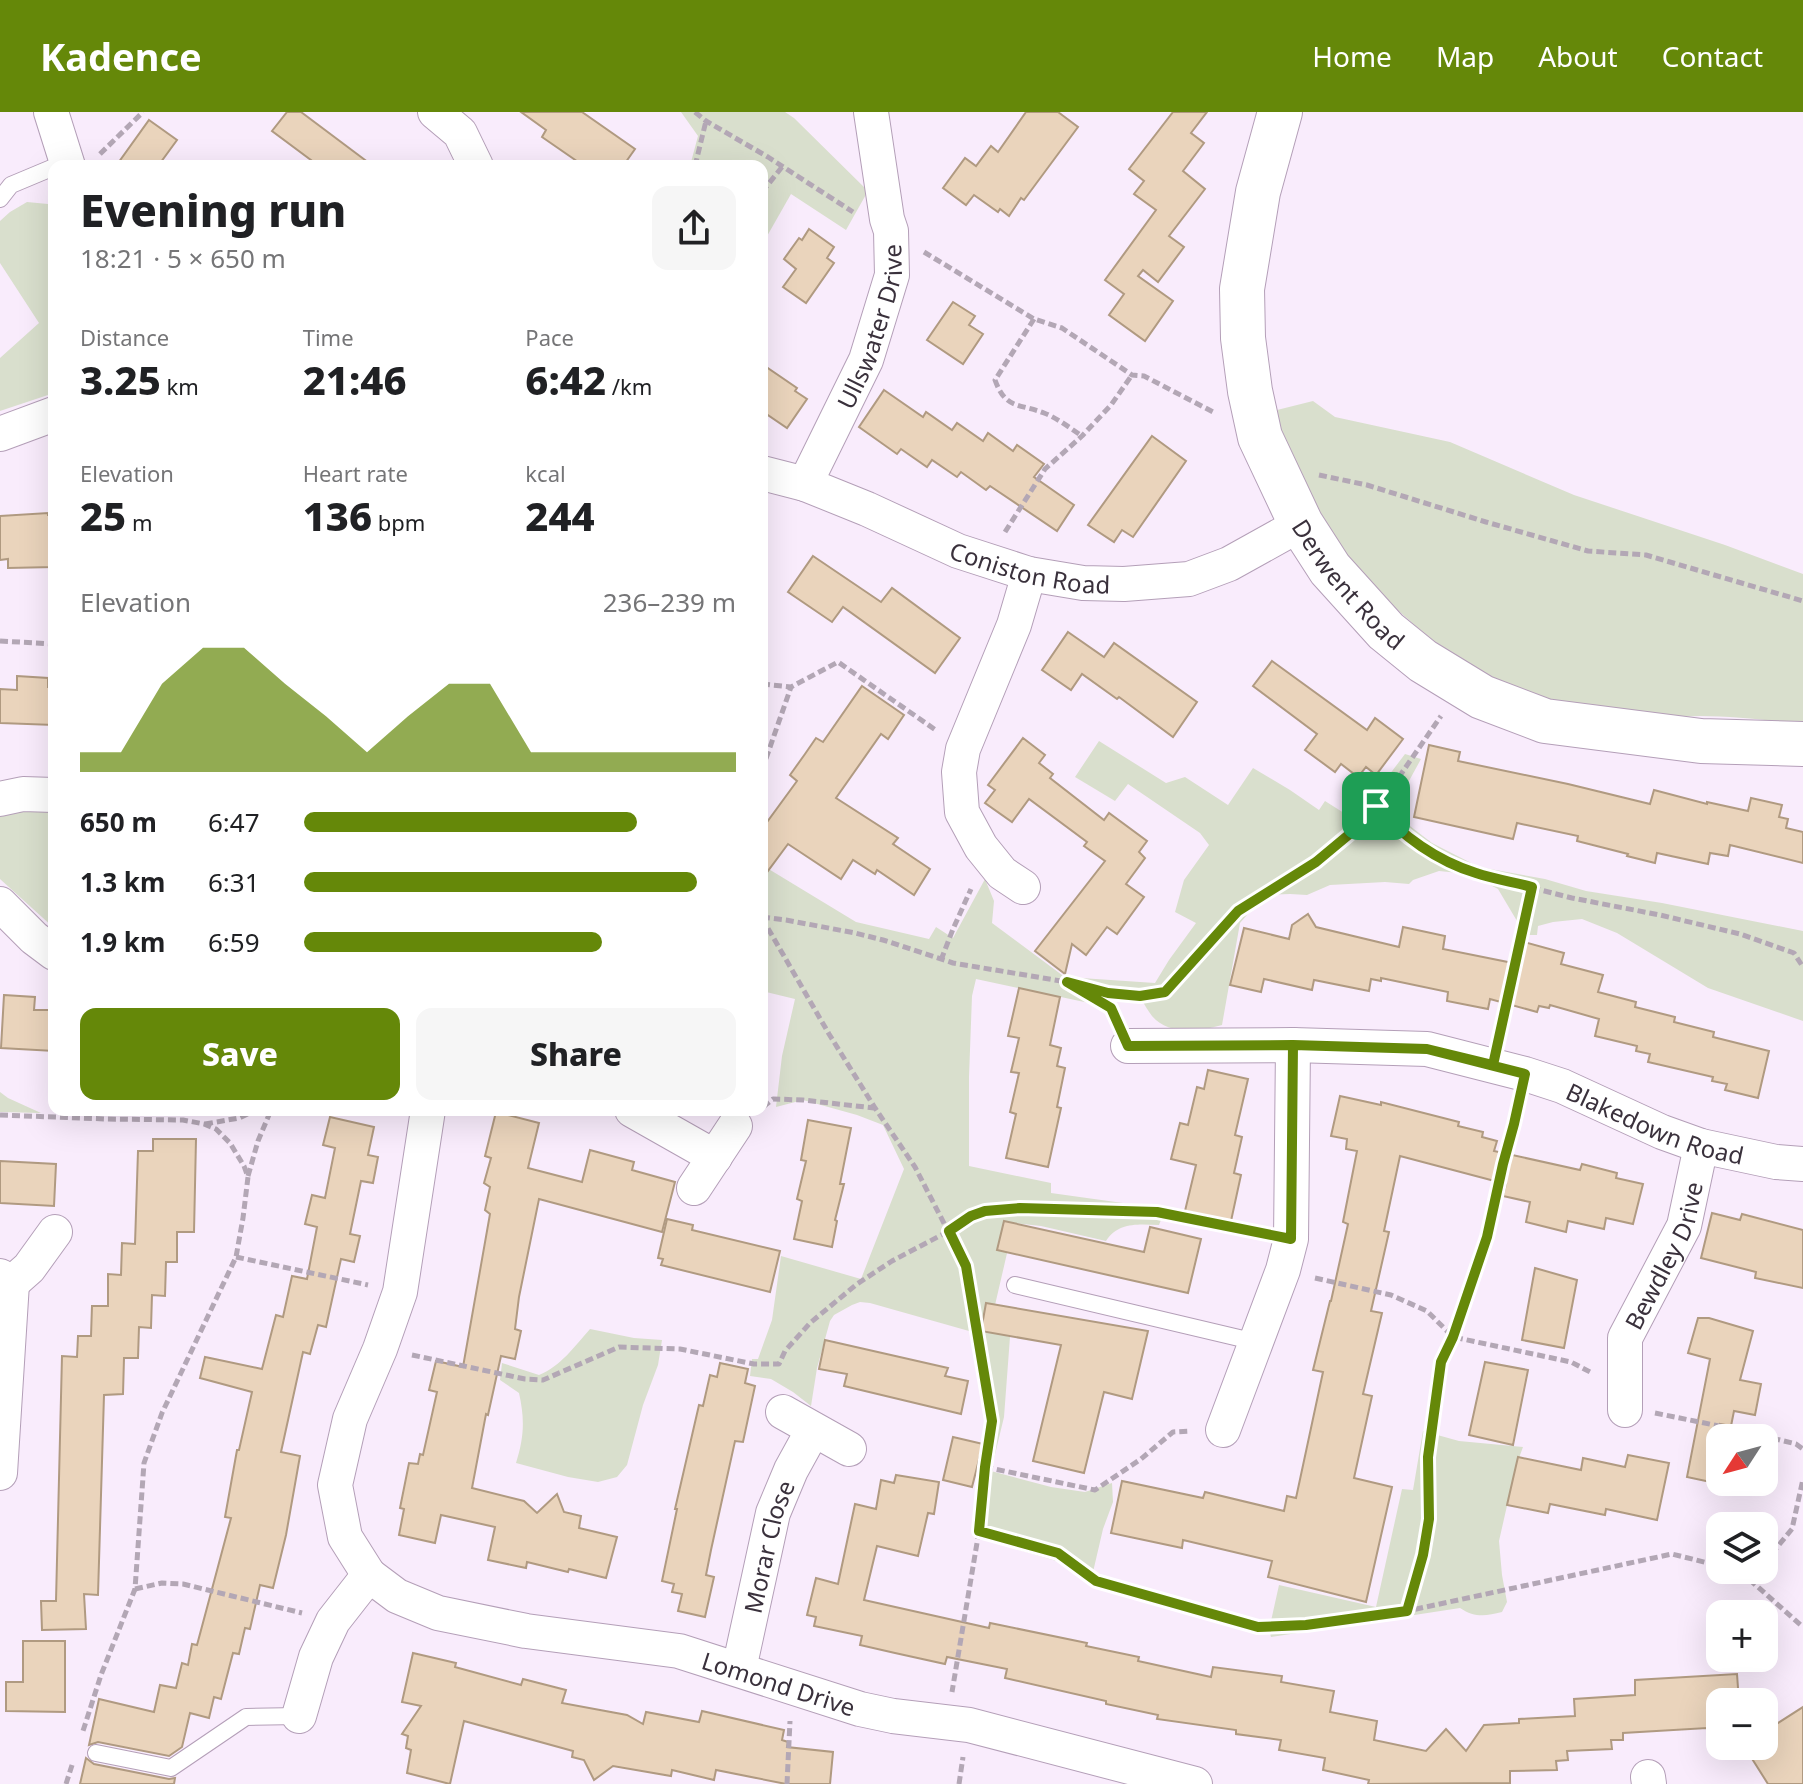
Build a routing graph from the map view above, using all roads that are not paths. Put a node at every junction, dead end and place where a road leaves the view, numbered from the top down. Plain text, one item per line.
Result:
1 (51, 112) edge
2 (435, 112) edge
3 (871, 112) edge
4 (1280, 112) edge
5 (65, 160) edge
6 (473, 160) edge
7 (48, 172) edge
8 (0, 199) edge
9 (48, 416) edge
10 (0, 434) edge
11 (768, 475) edge
12 (805, 484) junction
13 (1301, 524) junction
14 (1029, 574) junction
15 (1803, 744) edge
16 (48, 795) edge
17 (0, 799) edge
18 (1023, 887) dead end
19 (0, 904) edge
20 (48, 948) edge
21 (1293, 1045) junction
22 (1128, 1046) road end
23 (427, 1116) edge
24 (643, 1116) edge
25 (749, 1117) edge
26 (1701, 1146) junction
27 (715, 1157) junction
28 (1803, 1164) edge
29 (694, 1188) dead end
30 (55, 1232) dead end
31 (6, 1280) edge
32 (1015, 1285) dead end
33 (1256, 1342) junction
34 (1625, 1410) road end
35 (783, 1412) dead end
36 (813, 1430) junction
37 (1223, 1430) road end
38 (849, 1449) dead end
39 (0, 1473) edge
40 (369, 1575) junction
41 (739, 1669) junction
42 (299, 1716) joint
43 (96, 1753) dead end
44 (1155, 1778) edge
45 (1195, 1784) edge

1 - 5 street
2 - 6 street
3 - 12 street, Ullswater Drive
4 - 13 street, Derwent Road
7 - 8 lane
9 - 10 street
11 - 12 street, Coniston Road
12 - 14 street, Coniston Road
13 - 14 street, Coniston Road
13 - 15 street, Derwent Road
14 - 18 street
16 - 17 street
19 - 20 street
21 - 22 street, Blakedown Road
21 - 26 street, Blakedown Road
21 - 33 street
23 - 40 street, Lomond Drive
24 - 27 street
25 - 27 street
26 - 28 street, Blakedown Road
26 - 34 street, Bewdley Drive
27 - 29 street
30 - 31 street
31 - 39 street
32 - 33 lane
33 - 37 street
35 - 36 street
36 - 38 street
36 - 41 street, Morar Close
40 - 41 street, Lomond Drive
40 - 42 street
41 - 44 street, Lomond Drive
42 - 43 lane
44 - 45 street, Lomond Drive

